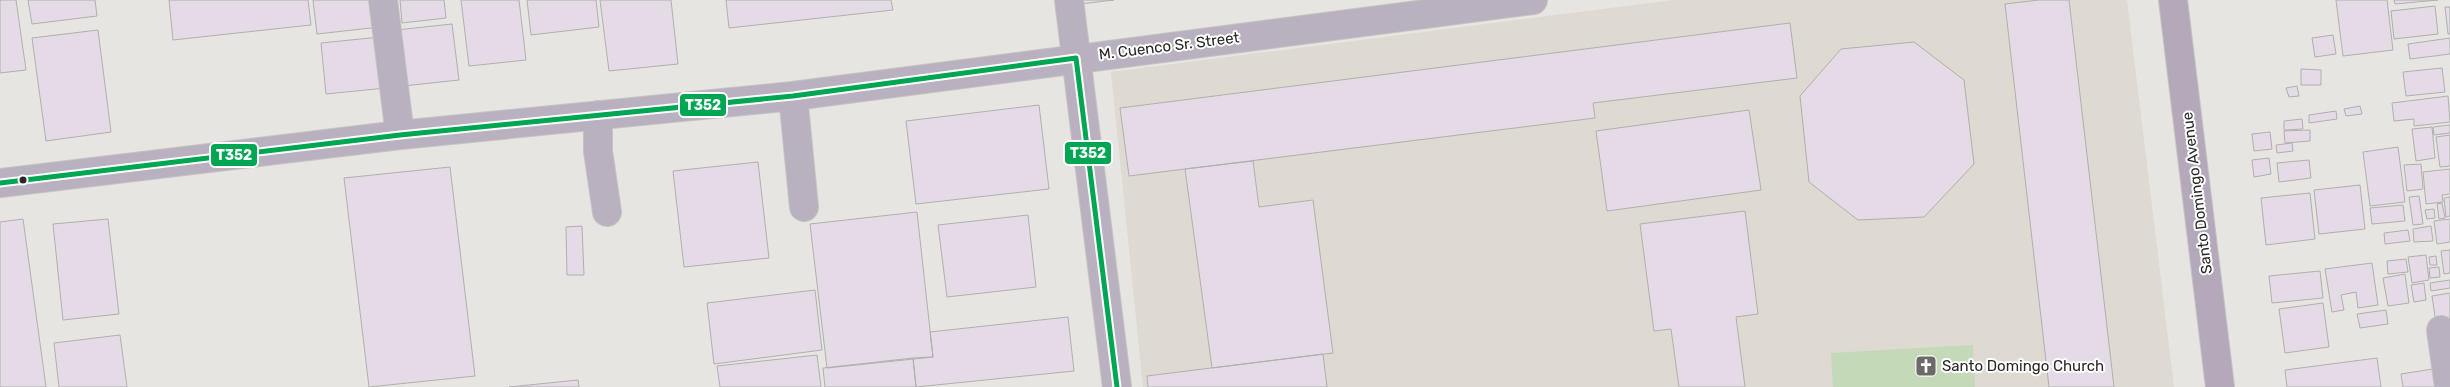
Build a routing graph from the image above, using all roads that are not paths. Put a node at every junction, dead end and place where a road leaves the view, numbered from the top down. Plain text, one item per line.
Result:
1 (383, 0) edge
2 (1069, 0) edge
3 (1533, 0) edge
4 (2174, 0) edge
5 (1076, 58) junction
6 (793, 96) junction
7 (598, 115) junction
8 (400, 135) junction
9 (0, 183) edge
10 (804, 208) dead end
11 (607, 212) dead end
12 (2441, 330) dead end
13 (1116, 387) edge
14 (2220, 387) edge
15 (2449, 387) edge

1 - 8 street
2 - 5 street
3 - 5 street, M. Cuenco Sr. Street
4 - 14 main road, Santo Domingo Avenue
5 - 6 street, M. Cuenco Sr. Street
5 - 13 street
6 - 7 street, M. Cuenco Sr. Street
6 - 10 street
7 - 8 street, M. Cuenco Sr. Street
7 - 11 street
8 - 9 street, M. Cuenco Sr. Street
12 - 15 street

